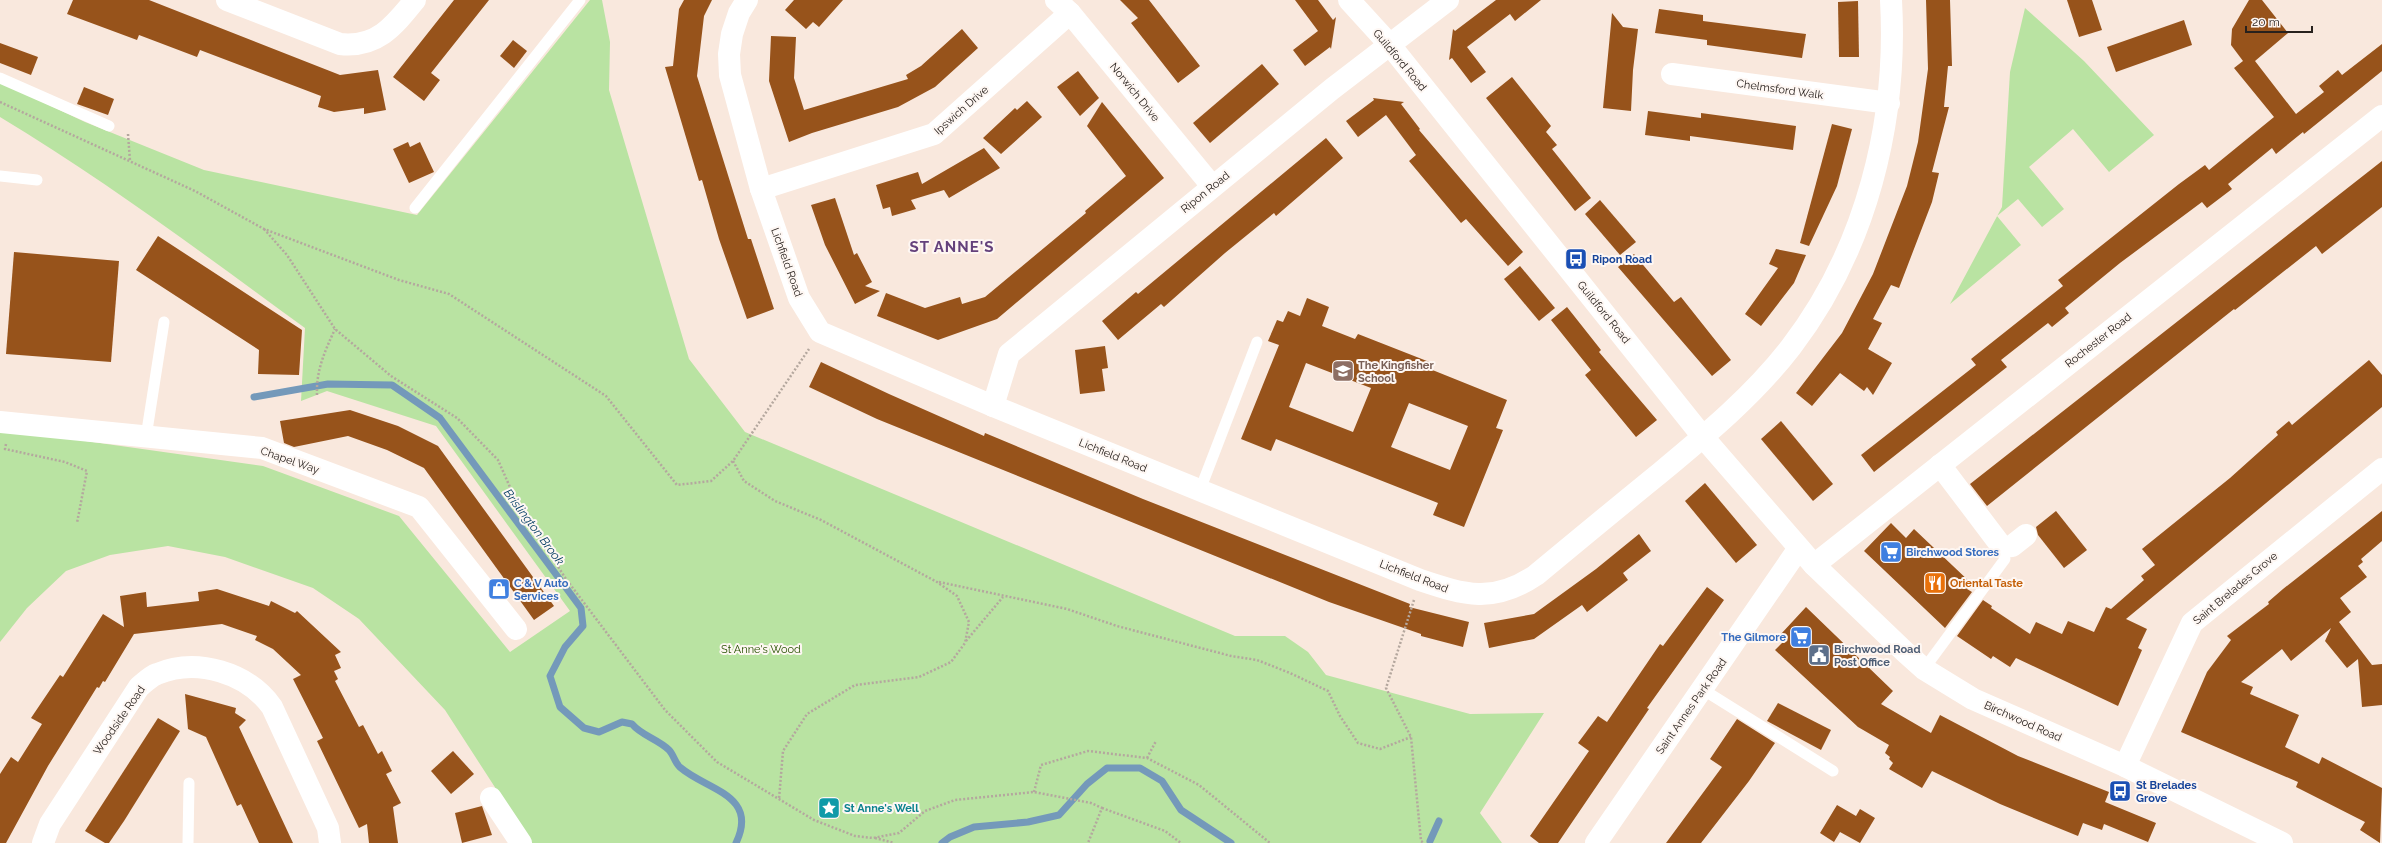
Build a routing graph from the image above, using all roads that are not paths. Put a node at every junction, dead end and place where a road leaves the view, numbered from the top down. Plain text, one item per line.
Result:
1 (227, 0) edge
2 (415, 0) edge
3 (580, 0) edge
4 (747, 0) edge
5 (1349, 0) edge
6 (1448, 0) edge
7 (1891, 0) edge
8 (1063, 6) edge
9 (1390, 45) junction
10 (1672, 74) dead end
11 (0, 78) edge
12 (1889, 103) junction
13 (2382, 116) edge
14 (109, 126) dead end
15 (0, 176) edge
16 (37, 180) dead end
17 (1212, 186) junction
18 (761, 189) junction
19 (414, 208) dead end
20 (164, 322) dead end
21 (1257, 342) dead end
22 (993, 406) junction
23 (4, 423) edge
24 (146, 437) junction
25 (1703, 437) junction
26 (1940, 465) junction
27 (2382, 469) edge
28 (1200, 490) junction
29 (2026, 535) dead end
30 (1799, 548) junction
31 (2005, 559) dead end
32 (1814, 565) junction
33 (516, 629) dead end
34 (1924, 668) junction
35 (1702, 689) junction
36 (2126, 766) junction
37 (1833, 771) dead end
38 (189, 783) dead end
39 (490, 798) dead end
40 (43, 843) edge
41 (188, 843) edge
42 (330, 843) edge
43 (521, 843) edge
44 (1596, 843) edge
45 (2282, 843) edge

1 - 2 street
3 - 19 lane
4 - 18 street, Lichfield Road
5 - 9 street, Guildford Road
6 - 9 street, Ripon Road
7 - 12 street, Lichfield Road
8 - 17 street, Norwich Drive
8 - 18 street, Ipswich Drive
9 - 17 street, Ripon Road
9 - 25 street, Guildford Road
10 - 12 street, Chelmsford Walk
11 - 14 lane
12 - 25 street, Lichfield Road
13 - 26 street, Rochester Road
15 - 16 lane
17 - 22 street, Ripon Road
18 - 22 street, Lichfield Road
20 - 24 lane
21 - 28 lane
22 - 28 street, Lichfield Road
23 - 24 street, Chapel Way
24 - 33 street, Chapel Way
25 - 28 street, Lichfield Road
25 - 30 street, Guildford Road
26 - 29 street
26 - 32 street, Rochester Road
27 - 36 street, Saint Brelades Grove
30 - 32 street, Birchwood Road
30 - 35 street, Saint Annes Park Road
31 - 34 lane
32 - 34 street, Birchwood Road
34 - 36 street, Birchwood Road
35 - 37 lane
35 - 44 street, Saint Annes Park Road
36 - 45 street, Birchwood Road
38 - 41 lane
39 - 43 street
40 - 42 street, Woodside Road

